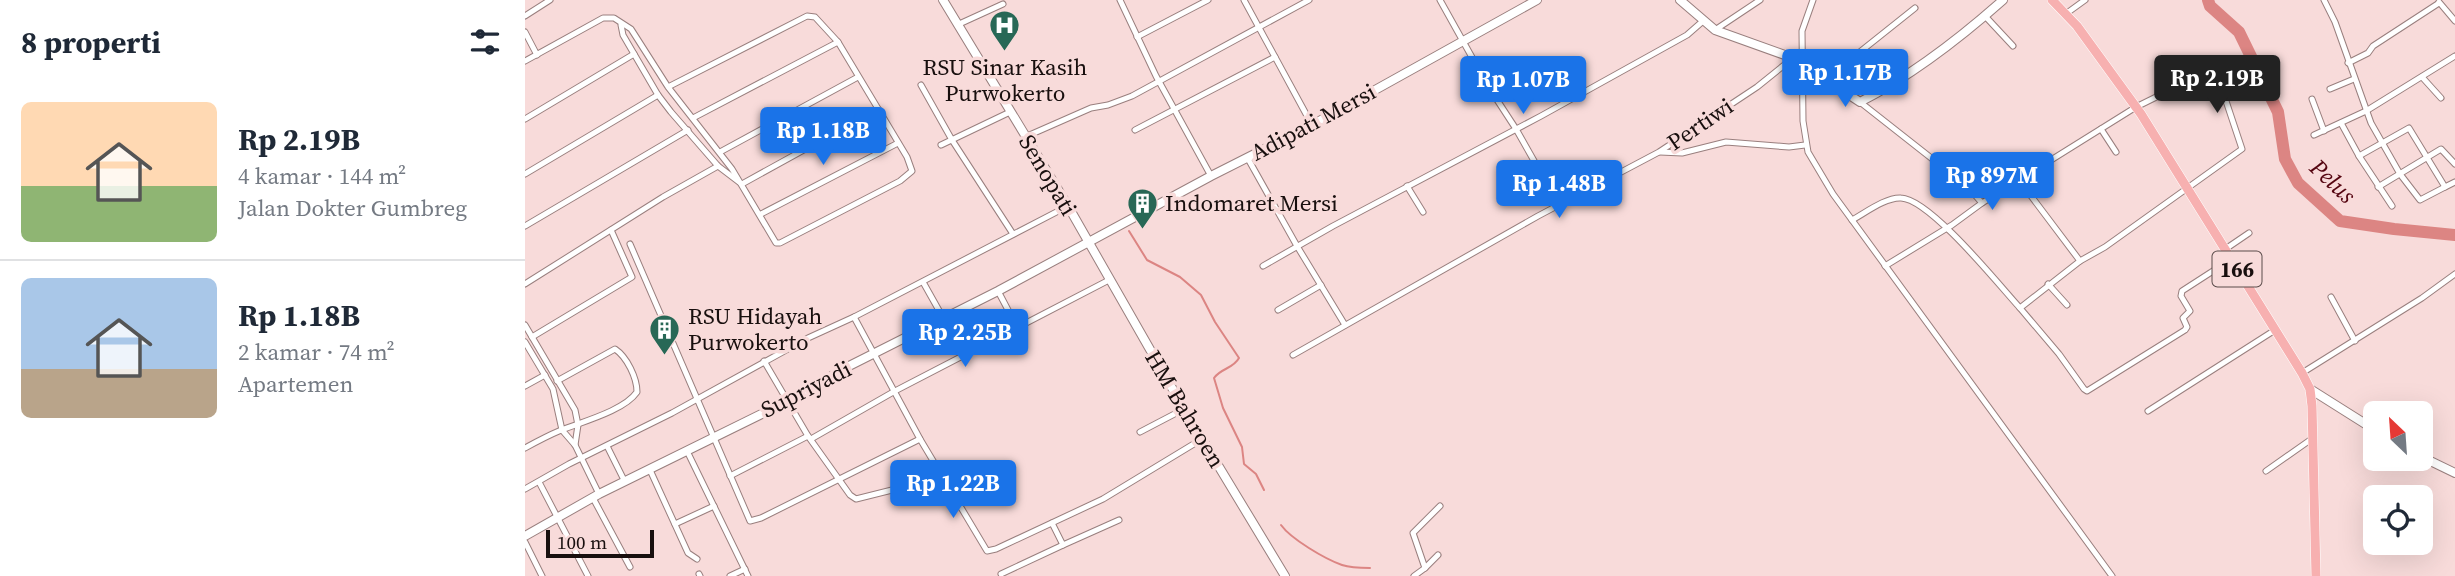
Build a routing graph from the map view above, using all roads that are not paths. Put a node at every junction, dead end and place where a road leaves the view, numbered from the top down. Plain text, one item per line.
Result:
1 (550, 0) edge
2 (943, 0) edge
3 (1120, 0) edge
4 (1207, 0) edge
5 (1244, 0) edge
6 (1309, 0) edge
7 (1440, 0) edge
8 (1537, 0) edge
9 (1681, 0) edge
10 (1760, 0) edge
11 (1813, 0) edge
12 (2003, 0) edge
13 (2052, 0) edge
14 (2085, 0) edge
15 (2324, 0) edge
16 (2438, 1) edge
17 (1003, 4) dead end
18 (1915, 8) dead end
19 (2067, 13) junction
20 (525, 16) edge
21 (1985, 16) junction
22 (2455, 21) edge
23 (1701, 23) junction
24 (621, 24) junction
25 (957, 25) junction
26 (1259, 27) junction
27 (1715, 30) junction
28 (525, 32) edge
29 (1137, 37) junction
30 (1464, 40) junction
31 (838, 42) junction
32 (2013, 46) dead end
33 (634, 54) junction
34 (537, 55) junction
35 (2455, 56) edge
36 (1275, 57) junction
37 (526, 58) edge
38 (1790, 60) junction
39 (1803, 63) junction
40 (2348, 63) junction
41 (653, 66) junction
42 (643, 71) junction
43 (858, 77) junction
44 (2422, 77) junction
45 (1826, 79) junction
46 (2354, 79) junction
47 (1160, 82) junction
48 (921, 85) dead end
49 (668, 87) junction
50 (2330, 89) dead end
51 (658, 94) junction
52 (2441, 98) dead end
53 (2312, 99) dead end
54 (1860, 102) junction
55 (681, 104) junction
56 (2136, 107) junction
57 (879, 109) junction
58 (1174, 110) junction
59 (2366, 111) junction
60 (671, 112) junction
61 (1010, 112) junction
62 (693, 118) junction
63 (525, 119) edge
64 (2341, 123) junction
65 (1312, 125) junction
66 (2101, 128) junction
67 (1515, 129) junction
68 (688, 130) junction
69 (1135, 130) dead end
70 (2324, 131) junction
71 (2314, 135) dead end
72 (1025, 136) junction
73 (710, 139) junction
74 (952, 140) junction
75 (2381, 142) junction
76 (898, 143) junction
77 (701, 145) junction
78 (941, 145) dead end
79 (1805, 145) junction
80 (720, 152) junction
81 (1659, 152) junction
82 (2116, 152) dead end
83 (2358, 156) junction
84 (1247, 157) junction
85 (2427, 158) junction
86 (2455, 164) edge
87 (718, 166) junction
88 (525, 174) edge
89 (2400, 174) junction
90 (1211, 176) junction
91 (2018, 180) junction
92 (2455, 182) edge
93 (742, 184) junction
94 (1407, 186) junction
95 (2378, 187) junction
96 (2445, 187) junction
97 (2188, 188) junction
98 (1982, 203) junction
99 (1559, 205) junction
100 (1068, 206) junction
101 (2392, 206) dead end
102 (1423, 212) dead end
103 (761, 214) junction
104 (1852, 220) junction
105 (525, 226) edge
106 (1950, 226) junction
107 (611, 230) junction
108 (2249, 233) dead end
109 (1013, 234) junction
110 (1087, 242) junction
111 (630, 244) dead end
112 (1297, 246) junction
113 (2224, 250) junction
114 (2231, 260) junction
115 (2080, 261) junction
116 (1263, 266) dead end
117 (1885, 266) junction
118 (2455, 274) edge
119 (1109, 280) junction
120 (923, 282) junction
121 (525, 284) edge
122 (2048, 284) junction
123 (1321, 285) junction
124 (998, 291) junction
125 (2331, 297) dead end
126 (2067, 305) dead end
127 (2020, 308) junction
128 (1278, 310) dead end
129 (854, 317) junction
130 (944, 319) junction
131 (525, 325) edge
132 (1345, 325) junction
133 (1017, 327) junction
134 (2276, 330) junction
135 (532, 337) junction
136 (2355, 341) junction
137 (525, 342) edge
138 (874, 354) junction
139 (964, 355) junction
140 (1293, 355) dead end
141 (764, 361) junction
142 (551, 372) junction
143 (2302, 373) junction
144 (544, 376) junction
145 (557, 381) junction
146 (525, 386) edge
147 (2309, 389) junction
148 (895, 391) junction
149 (697, 399) junction
150 (788, 401) junction
151 (1184, 409) junction
152 (2148, 411) dead end
153 (2363, 423) edge
154 (578, 425) junction
155 (562, 430) junction
156 (1140, 432) dead end
157 (713, 436) junction
158 (809, 438) junction
159 (2313, 438) junction
160 (920, 439) junction
161 (1202, 439) junction
162 (575, 445) junction
163 (607, 446) junction
164 (525, 448) edge
165 (687, 451) junction
166 (581, 458) junction
167 (2433, 462) edge
168 (650, 470) junction
169 (2266, 471) dead end
170 (2455, 473) edge
171 (730, 476) junction
172 (837, 479) junction
173 (539, 482) junction
174 (625, 482) junction
175 (525, 489) edge
176 (906, 493) dead end
177 (596, 496) junction
178 (714, 506) junction
179 (1440, 506) dead end
180 (557, 517) junction
181 (1119, 520) dead end
182 (1052, 523) junction
183 (675, 524) junction
184 (525, 539) edge
185 (1063, 545) junction
186 (1438, 555) dead end
187 (697, 559) dead end
188 (630, 567) dead end
189 (1425, 568) junction
190 (745, 569) junction
191 (1002, 574) dead end
192 (542, 576) edge
193 (588, 576) edge
194 (730, 576) edge
195 (748, 576) edge
196 (1285, 576) edge
197 (1415, 576) edge
198 (2112, 576) edge
199 (2316, 576) edge

1 - 20 street
2 - 25 street, Senopati
3 - 29 street
4 - 29 street
5 - 26 street
6 - 26 street
7 - 30 street
8 - 30 street, Adipati Mersi
9 - 23 street
10 - 27 street
11 - 39 street
12 - 21 street
13 - 19 main road, 166
14 - 19 street
15 - 40 street
16 - 22 street
16 - 40 street
17 - 25 street
18 - 45 street
19 - 56 main road, 166
21 - 32 street
21 - 54 street
23 - 27 street
23 - 67 street
24 - 33 street
24 - 34 street
24 - 41 street
25 - 61 street, Senopati
26 - 36 street
26 - 47 street
27 - 38 street
28 - 34 street
29 - 47 street
30 - 65 street, Adipati Mersi
30 - 67 street
31 - 43 street
31 - 49 street
31 - 62 street
33 - 42 street
33 - 63 street
34 - 37 street
35 - 44 street
36 - 58 street
36 - 65 street
38 - 39 street
38 - 81 street, Pertiwi
39 - 45 street
39 - 79 street
40 - 46 street
41 - 42 street
41 - 49 street
42 - 51 street
43 - 57 street
43 - 80 street
44 - 52 street
44 - 59 street
45 - 54 street
46 - 50 street
46 - 59 street
47 - 58 street
47 - 72 street
48 - 74 street
49 - 55 street
51 - 60 street
51 - 88 street
53 - 70 street
54 - 98 street
55 - 60 street
55 - 62 street
56 - 66 street
56 - 97 main road, 166
56 - 97 street
57 - 76 street
57 - 93 street
58 - 69 street
58 - 90 street
59 - 64 street
59 - 75 street
60 - 68 street
61 - 72 street, Senopati
61 - 74 street
62 - 73 street
64 - 70 street
64 - 83 street
65 - 84 street, Adipati Mersi
66 - 82 street
66 - 91 street
67 - 94 street
67 - 99 street
68 - 77 street
68 - 105 street
70 - 71 street
72 - 100 street, Senopati
73 - 77 street
73 - 80 street
74 - 78 street
74 - 109 street
75 - 83 street
75 - 85 street
75 - 89 street
76 - 103 street
76 - 103 street
77 - 87 street
79 - 81 street
79 - 104 street
80 - 93 street
81 - 99 street, Pertiwi
83 - 95 street
84 - 90 street, Adipati Mersi
84 - 112 street
85 - 86 street
85 - 89 street
85 - 96 street
87 - 93 street
87 - 107 street
89 - 95 street
89 - 96 street
90 - 110 street, Adipati Mersi
91 - 98 street
91 - 115 street
92 - 96 street
93 - 103 street
94 - 102 street
94 - 112 street
95 - 101 street
97 - 113 main road, 166
97 - 115 street
98 - 106 street
99 - 132 street, Pertiwi
100 - 109 street
100 - 110 street, Senopati
104 - 106 street
104 - 117 street
106 - 117 street
106 - 127 street
107 - 121 street
107 - 135 street
108 - 113 street
109 - 120 street
110 - 119 street, HM Bahroen
110 - 124 street, Supriyadi
111 - 149 street
112 - 116 street
112 - 123 street
113 - 114 main road, 166
114 - 127 street
114 - 134 main road, 166
115 - 122 street
117 - 198 street
118 - 136 street
119 - 133 street
119 - 151 street, HM Bahroen
120 - 129 street
120 - 130 street
122 - 126 street
122 - 127 street
123 - 128 street
123 - 132 street
124 - 130 street, Supriyadi
124 - 133 street
125 - 136 street
129 - 138 street
129 - 141 street
130 - 138 street, Supriyadi
130 - 139 street
131 - 135 street
132 - 140 street, Pertiwi
133 - 139 street
134 - 143 main road, 166
134 - 152 street
135 - 142 street
136 - 143 street
137 - 144 street
138 - 148 street
138 - 150 street, Supriyadi
139 - 148 street
141 - 149 street
141 - 150 street
142 - 144 street
142 - 145 street
143 - 147 main road, 166
144 - 146 street
144 - 155 street
145 - 154 street
145 - 154 street
147 - 153 street
147 - 159 main road, 166
148 - 158 street
148 - 160 street
149 - 157 street
149 - 163 street
150 - 157 street, Supriyadi
150 - 158 street
151 - 156 street
151 - 161 street, HM Bahroen
154 - 155 street
154 - 162 street
155 - 162 street
155 - 164 street
157 - 165 street, Supriyadi
157 - 171 street
158 - 171 street
158 - 172 street
159 - 169 street
159 - 199 main road, 166
160 - 172 street
160 - 182 street
161 - 182 street
161 - 196 street, HM Bahroen
162 - 166 street
163 - 166 street
163 - 174 street
165 - 168 street, Supriyadi
165 - 178 street
166 - 173 street
166 - 177 street
167 - 170 street
168 - 174 street, Supriyadi
168 - 183 street
171 - 172 street
172 - 176 street
173 - 175 street
173 - 180 street
174 - 177 street, Supriyadi
177 - 180 street, Supriyadi
177 - 188 street
178 - 183 street
178 - 190 street
179 - 189 street
180 - 184 street, Supriyadi
180 - 193 street
181 - 185 street
182 - 185 street
183 - 187 street
184 - 192 street
185 - 191 street
186 - 189 street
189 - 197 street
190 - 194 street
190 - 195 street

